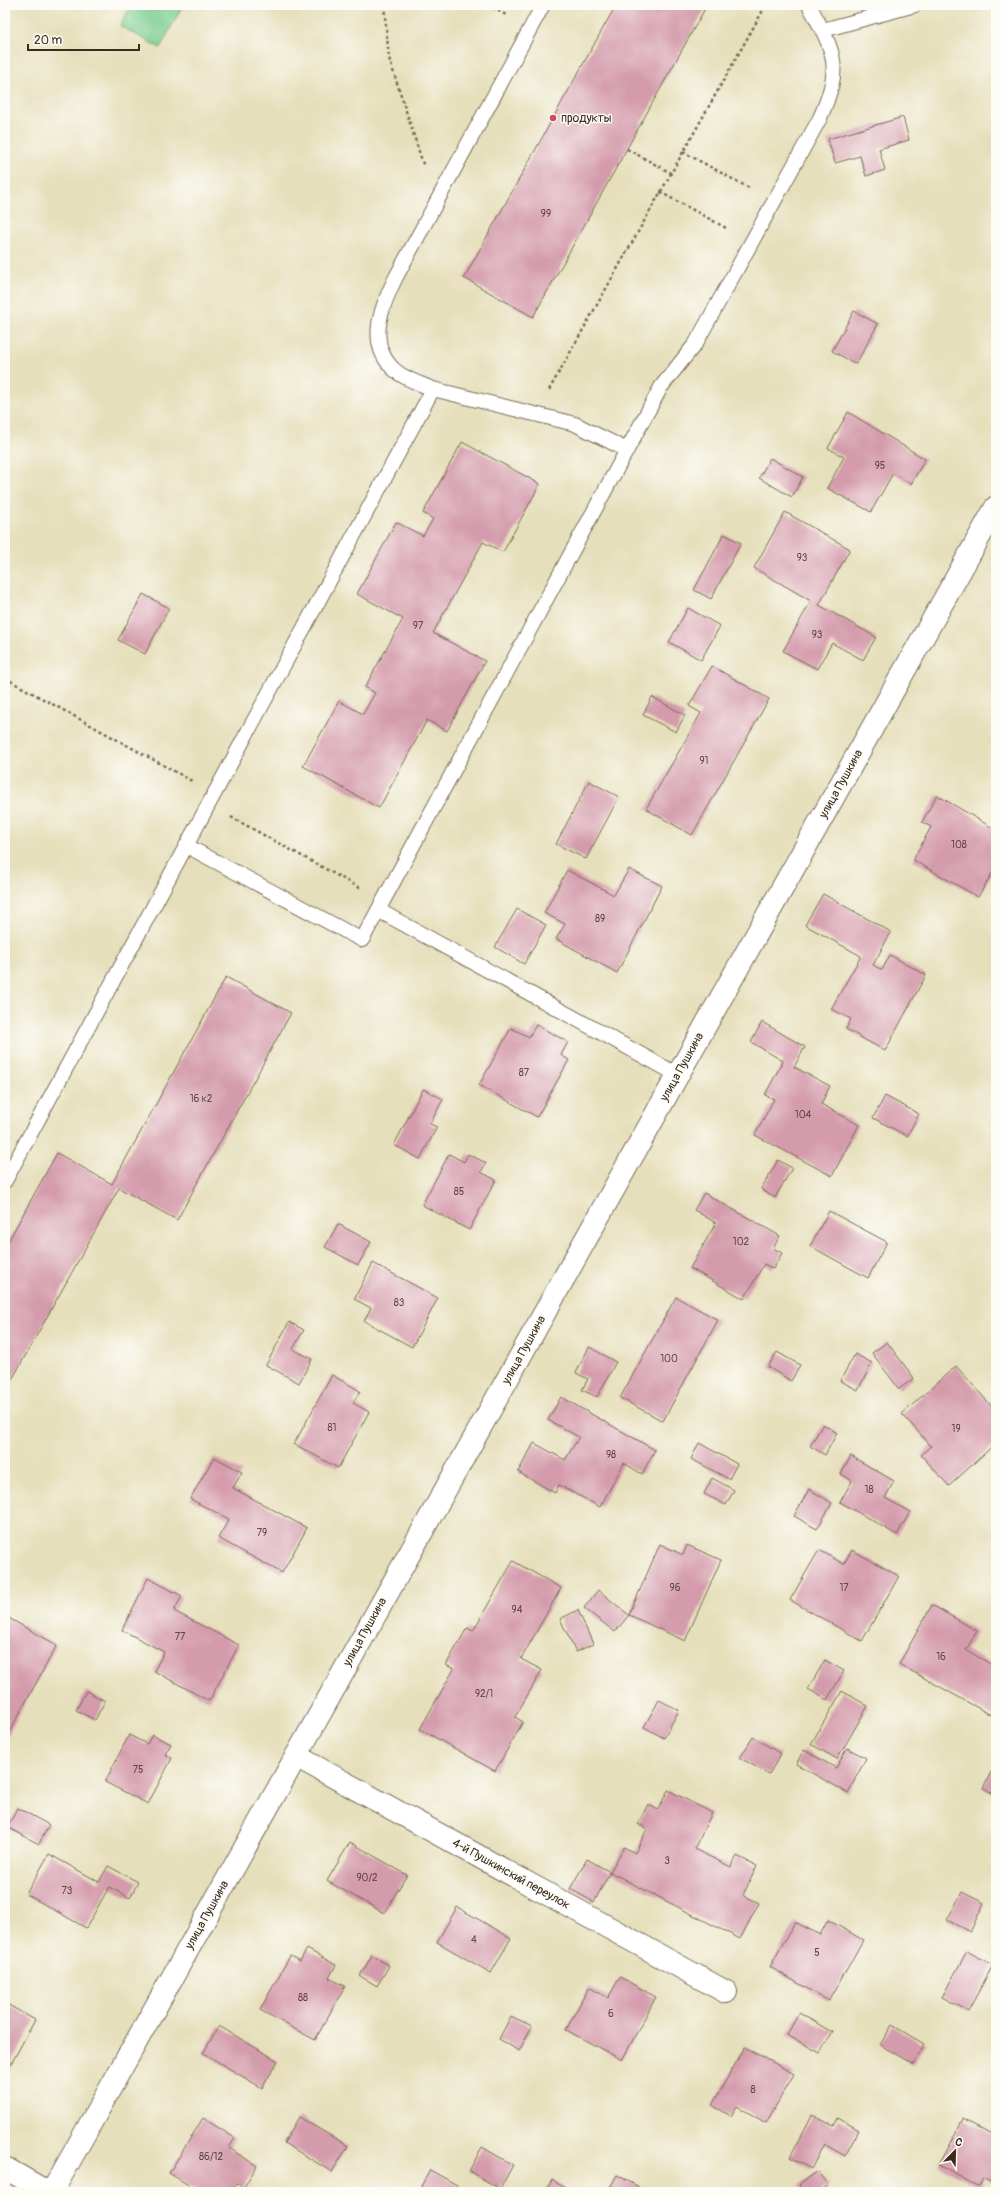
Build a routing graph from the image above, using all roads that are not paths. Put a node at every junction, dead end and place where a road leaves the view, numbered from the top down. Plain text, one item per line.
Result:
1 (544, 5) edge
2 (809, 5) edge
3 (915, 5) edge
4 (823, 30) junction
5 (433, 389) junction
6 (627, 450) junction
7 (996, 507) edge
8 (187, 846) junction
9 (381, 906) junction
10 (678, 1075) junction
11 (5, 1181) edge
12 (296, 1756) junction
13 (726, 1992) dead end
14 (5, 2168) edge
15 (47, 2192) edge
16 (52, 2192) edge

1 - 5 lane
2 - 4 lane
3 - 4 lane
4 - 6 lane
5 - 6 lane
5 - 8 lane
6 - 9 lane
7 - 10 street, улица Пушкина
8 - 9 lane
8 - 11 lane
9 - 10 lane
10 - 12 street, улица Пушкина
12 - 13 street, 4-й Пушкинский переулок
12 - 16 street, улица Пушкина
14 - 15 street

